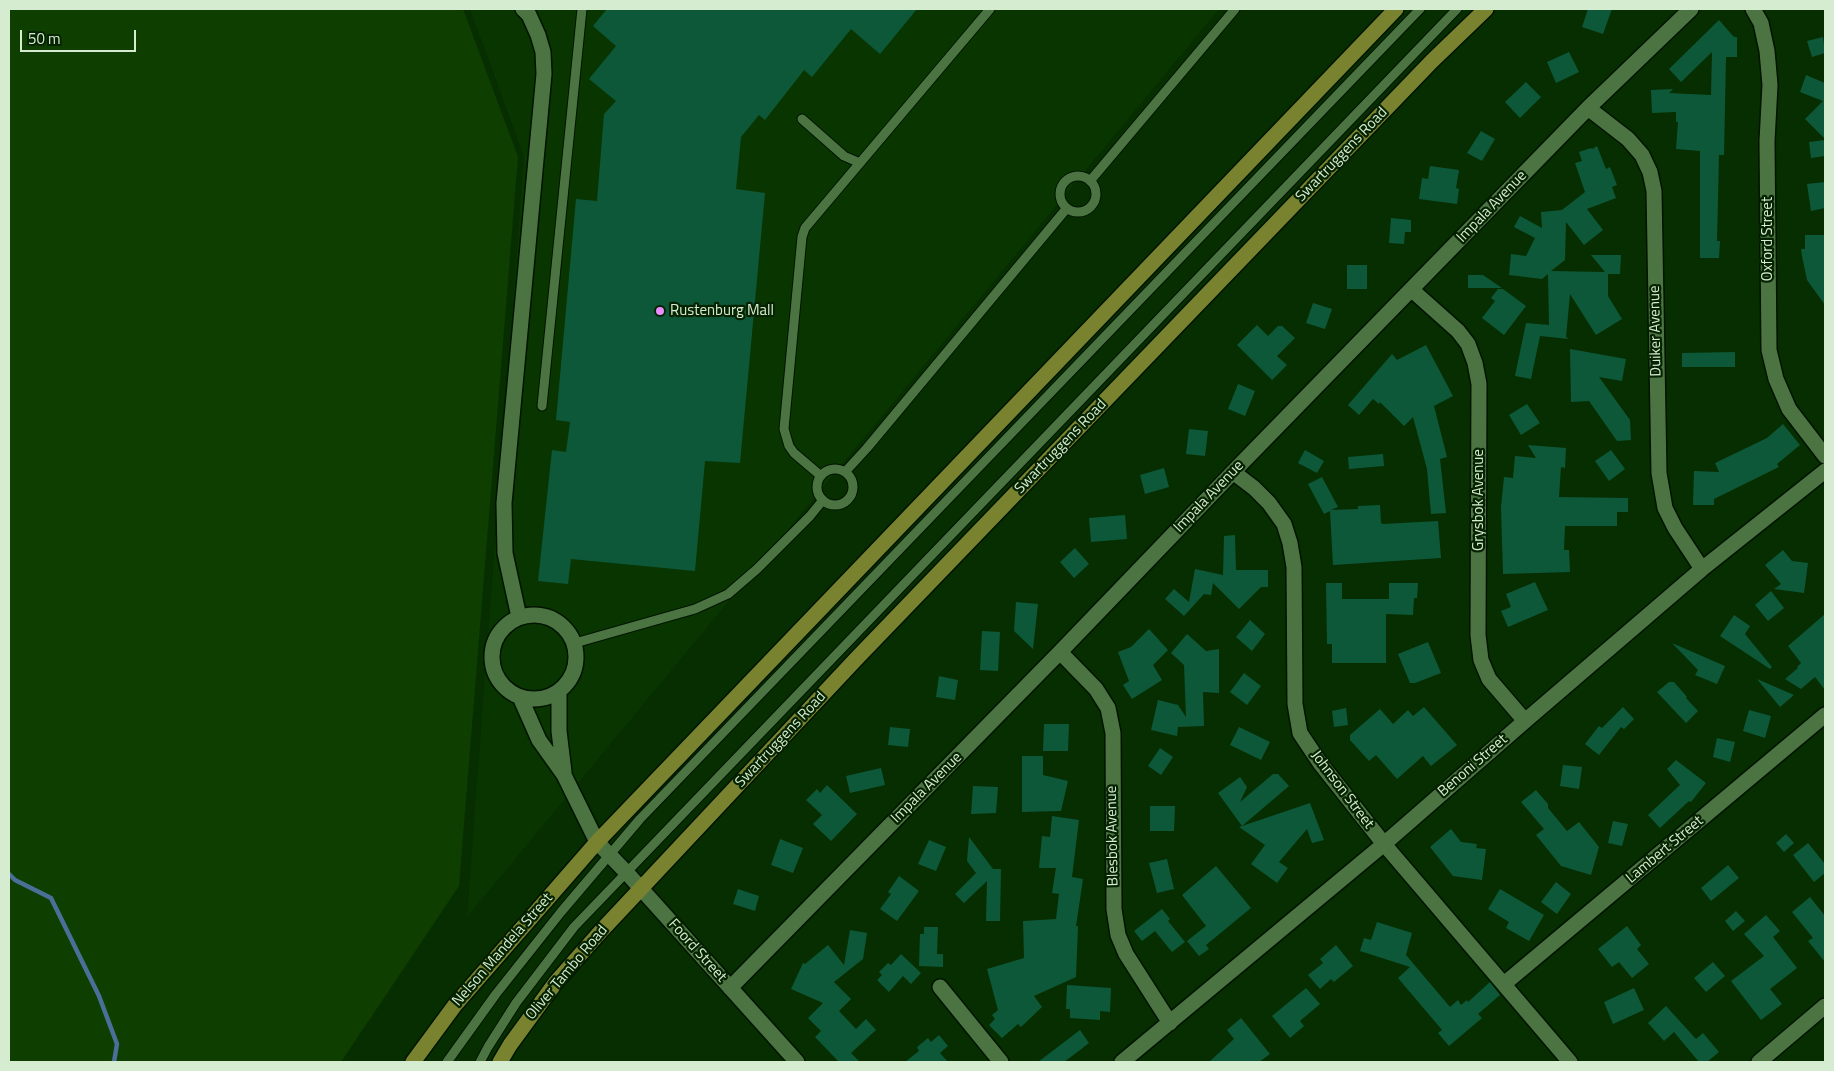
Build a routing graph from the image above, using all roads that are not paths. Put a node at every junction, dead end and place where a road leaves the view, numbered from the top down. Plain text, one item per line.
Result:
1 (523, 9) edge
2 (582, 9) edge
3 (990, 9) edge
4 (1235, 9) edge
5 (1396, 9) edge
6 (1420, 9) edge
7 (1457, 9) edge
8 (1486, 9) edge
9 (1691, 9) edge
10 (1753, 9) edge
11 (1588, 108) junction
12 (802, 120) dead end
13 (860, 163) junction
14 (1090, 181) junction
15 (1067, 208) junction
16 (1412, 290) junction
17 (542, 406) dead end
18 (1825, 456) edge
19 (1825, 471) edge
20 (845, 472) junction
21 (1233, 472) junction
22 (822, 476) junction
23 (823, 500) junction
24 (1702, 569) junction
25 (519, 617) junction
26 (575, 643) junction
27 (1060, 652) junction
28 (559, 692) junction
29 (520, 697) junction
30 (1825, 715) edge
31 (1525, 721) junction
32 (564, 775) junction
33 (597, 842) junction
34 (1384, 844) junction
35 (609, 855) junction
36 (627, 873) junction
37 (641, 890) junction
38 (1504, 984) junction
39 (940, 987) dead end
40 (730, 988) junction
41 (1825, 1006) edge
42 (1170, 1022) junction
43 (413, 1062) edge
44 (447, 1062) edge
45 (480, 1062) edge
46 (500, 1062) edge
47 (797, 1062) edge
48 (1000, 1062) edge
49 (1122, 1062) edge
50 (1570, 1062) edge
51 (1759, 1062) edge

1 - 25 street
2 - 17 lane
3 - 13 lane
4 - 14 lane
5 - 33 main road
6 - 35 lane
7 - 36 lane
8 - 37 main road, Swartruggens Road
9 - 11 street, Impala Avenue
10 - 18 street, Oxford Street
11 - 16 street, Impala Avenue
11 - 24 street, Duiker Avenue
12 - 13 lane
13 - 22 lane
14 - 15 lane
14 - 15 lane
15 - 20 lane
16 - 21 street, Impala Avenue
16 - 31 street, Grysbok Avenue
19 - 24 street, Benoni Street
20 - 22 lane
20 - 23 lane
21 - 27 street, Impala Avenue
21 - 34 street, Johnson Street
22 - 23 lane
23 - 26 lane
24 - 31 street, Benoni Street
25 - 26 street
25 - 29 street
26 - 28 street
27 - 40 street, Impala Avenue
27 - 42 street, Blesbok Avenue
28 - 29 street
28 - 32 street
29 - 32 street
30 - 38 street, Lambert Street
31 - 34 street, Benoni Street
32 - 33 street, Foord Street
33 - 35 street, Foord Street
33 - 43 main road, Nelson Mandela Street
34 - 38 street, Johnson Street
34 - 42 street, Benoni Street
35 - 36 street, Foord Street
35 - 44 lane
36 - 37 street, Foord Street
36 - 45 lane
37 - 40 street, Foord Street
37 - 46 main road, Oliver Tambo Road
38 - 50 street, Johnson Street
39 - 48 street
40 - 47 street, Foord Street
41 - 51 street
42 - 49 street, Benoni Street

